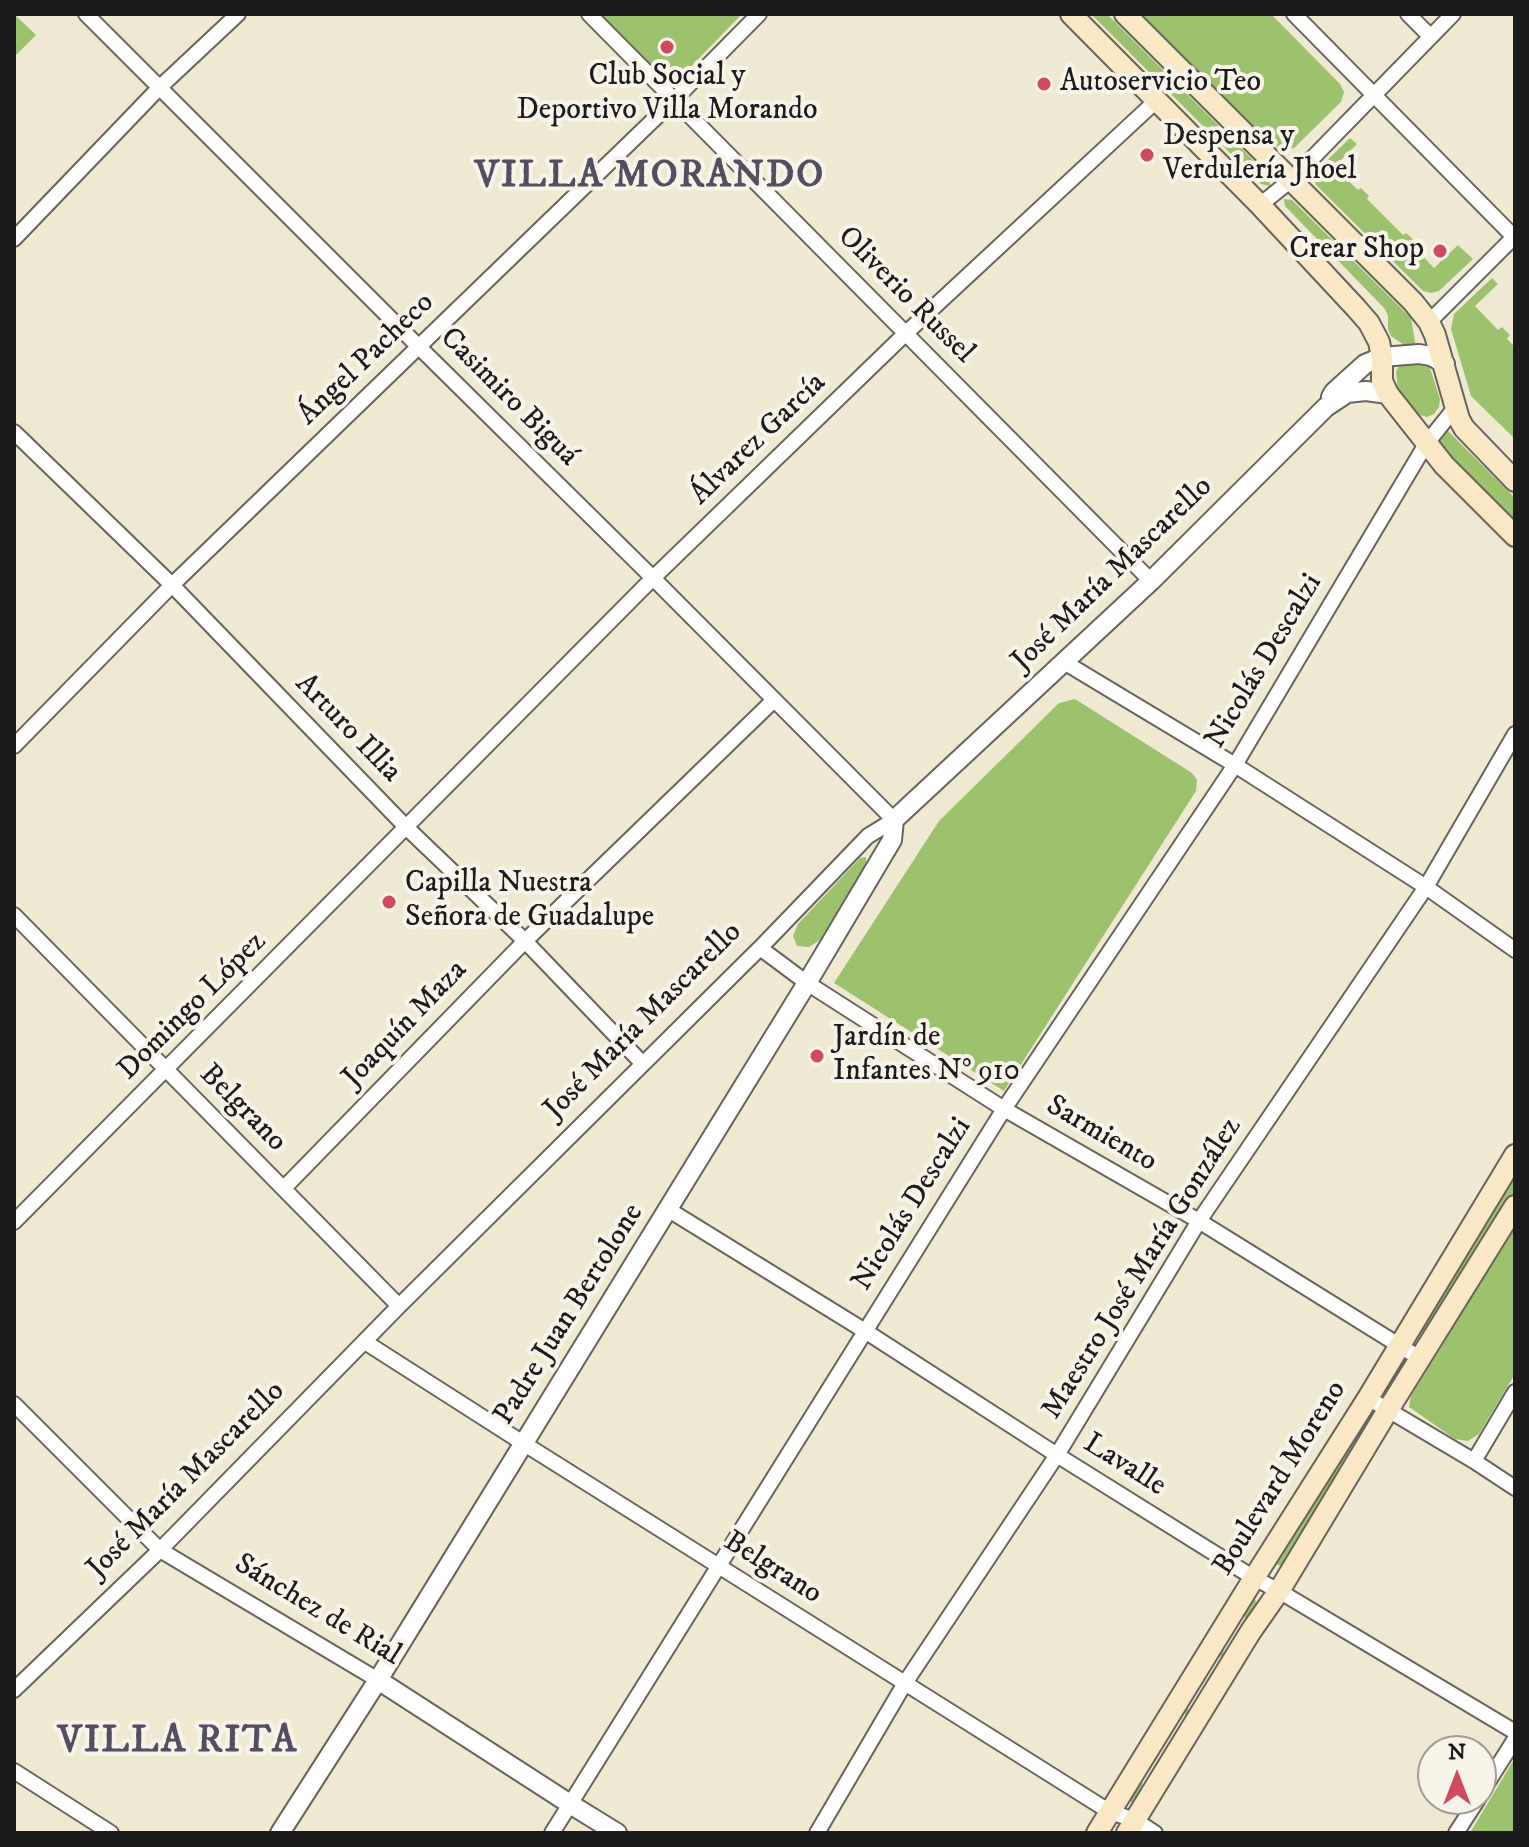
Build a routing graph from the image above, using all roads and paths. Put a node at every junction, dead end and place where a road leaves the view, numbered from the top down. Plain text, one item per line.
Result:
1 (86, 14) edge
2 (238, 14) edge
3 (589, 14) edge
4 (759, 14) edge
5 (1071, 14) edge
6 (1125, 14) edge
7 (1294, 14) edge
8 (1408, 14) edge
9 (1453, 14) edge
10 (1430, 36) junction
11 (159, 88) junction
12 (1372, 95) junction
13 (674, 100) junction
14 (1157, 100) junction
15 (1291, 180) junction
16 (1260, 205) junction
17 (1515, 237) edge
18 (14, 239) edge
19 (1429, 322) junction
20 (905, 334) junction
21 (419, 347) junction
22 (1382, 357) junction
23 (1445, 364) junction
24 (1388, 394) junction
25 (1326, 407) junction
26 (1455, 408) junction
27 (14, 432) edge
28 (1426, 444) junction
29 (1515, 481) edge
30 (1515, 536) edge
31 (653, 578) junction
32 (1151, 581) junction
33 (172, 585) junction
34 (1064, 662) junction
35 (774, 700) junction
36 (1515, 734) edge
37 (14, 746) edge
38 (1235, 765) junction
39 (894, 820) junction
40 (407, 828) junction
41 (1426, 887) junction
42 (14, 915) edge
43 (525, 941) junction
44 (760, 948) junction
45 (1515, 950) edge
46 (807, 983) junction
47 (642, 1063) junction
48 (166, 1070) junction
49 (1004, 1109) junction
50 (1515, 1155) edge
51 (284, 1188) junction
52 (1515, 1206) edge
53 (669, 1210) junction
54 (1199, 1221) junction
55 (14, 1222) edge
56 (399, 1306) junction
57 (865, 1331) junction
58 (365, 1342) junction
59 (1399, 1346) junction
60 (1421, 1359) junction
61 (1515, 1392) edge
62 (1368, 1398) junction
63 (14, 1404) edge
64 (1388, 1410) junction
65 (523, 1443) junction
66 (1057, 1455) junction
67 (1474, 1461) junction
68 (1515, 1488) edge
69 (160, 1550) junction
70 (719, 1566) junction
71 (1254, 1578) junction
72 (1279, 1591) junction
73 (378, 1680) junction
74 (905, 1683) junction
75 (14, 1690) edge
76 (1515, 1732) edge
77 (1515, 1739) edge
78 (1497, 1768) edge
79 (14, 1771) edge
80 (570, 1804) junction
81 (1110, 1812) junction
82 (1468, 1815) edge
83 (1131, 1827) edge
84 (111, 1833) edge
85 (280, 1833) edge
86 (552, 1833) edge
87 (617, 1833) edge
88 (817, 1833) edge
89 (1097, 1833) edge
90 (1155, 1833) edge
91 (1456, 1833) edge

1 - 11 street, Casimiro Biguá
2 - 11 street
3 - 13 street, Oliverio Russel
4 - 13 street, Ángel Pacheco
5 - 14 main road
6 - 15 main road
7 - 12 street
8 - 10 street
9 - 10 street
10 - 12 street
11 - 18 street
11 - 21 street, Casimiro Biguá
12 - 15 street
12 - 17 street
13 - 20 street, Oliverio Russel
13 - 21 street, Ángel Pacheco
14 - 16 main road
14 - 20 street, Álvarez García
15 - 16 street
15 - 19 main road
16 - 22 main road
17 - 19 street
19 - 23 main road
20 - 31 street, Álvarez García
20 - 32 street, Oliverio Russel
21 - 31 street, Casimiro Biguá
21 - 33 street, Ángel Pacheco
22 - 23 street
22 - 24 main road
22 - 25 street, José María Mascarello
23 - 26 main road
24 - 25 street
24 - 28 main road
25 - 32 street, José María Mascarello
26 - 28 street, Nicolás Descalzi
26 - 29 main road
27 - 33 street, Arturo Illia
28 - 30 main road
28 - 38 street, Nicolás Descalzi
31 - 35 street, Casimiro Biguá
31 - 40 street, Álvarez García
32 - 34 street, José María Mascarello
33 - 37 street, Ángel Pacheco
33 - 40 street, Arturo Illia
34 - 38 street
34 - 39 street, José María Mascarello
35 - 39 street, Casimiro Biguá
35 - 43 street, Joaquín Maza
36 - 41 street, Maestro José María González
38 - 41 street
38 - 49 street, Nicolás Descalzi
39 - 44 street, José María Mascarello
39 - 46 street, Padre Juan Bertolone
40 - 43 street, Arturo Illia
40 - 48 street, Domingo López
41 - 45 street
41 - 54 street, Maestro José María González
42 - 48 street, Belgrano
43 - 47 street, Arturo Illia
43 - 51 street, Joaquín Maza
44 - 46 street, Sarmiento
44 - 47 street, José María Mascarello
46 - 49 street, Sarmiento
46 - 53 street, Padre Juan Bertolone
47 - 56 street, José María Mascarello
48 - 51 street, Belgrano
48 - 55 street, Domingo López
49 - 54 street, Sarmiento
49 - 57 street, Nicolás Descalzi
50 - 59 main road, Boulevard Moreno
51 - 56 street, Belgrano
52 - 60 main road, Boulevard Moreno
53 - 57 street, Lavalle
53 - 65 street, Padre Juan Bertolone
54 - 59 street, Sarmiento
54 - 66 street, Maestro José María González
56 - 58 street, José María Mascarello
57 - 66 street, Lavalle
57 - 70 street, Nicolás Descalzi
58 - 65 street, Belgrano
58 - 69 street, José María Mascarello
59 - 60 street, Sarmiento
59 - 62 main road, Boulevard Moreno
60 - 64 main road, Boulevard Moreno
61 - 67 street
62 - 64 street
62 - 71 main road, Boulevard Moreno
63 - 69 street, Sánchez de Rial
64 - 67 street
64 - 72 main road, Boulevard Moreno
65 - 70 street, Belgrano
65 - 73 street, Padre Juan Bertolone
66 - 71 street, Lavalle
66 - 74 street, Maestro José María González
67 - 68 street
69 - 73 street, Sánchez de Rial
69 - 75 street, José María Mascarello
70 - 74 street, Belgrano
70 - 80 street, Nicolás Descalzi
71 - 72 street, Lavalle
71 - 81 main road, Boulevard Moreno
72 - 76 street, Lavalle
72 - 83 main road, Boulevard Moreno
73 - 80 street, Sánchez de Rial
73 - 85 street, Padre Juan Bertolone
74 - 81 street, Belgrano
74 - 88 street, Maestro José María González
77 - 78 street
79 - 84 street
80 - 86 street, Nicolás Descalzi
80 - 87 street, Sánchez de Rial
81 - 83 street, Belgrano
81 - 89 main road, Boulevard Moreno
82 - 91 street
83 - 90 street, Belgrano

